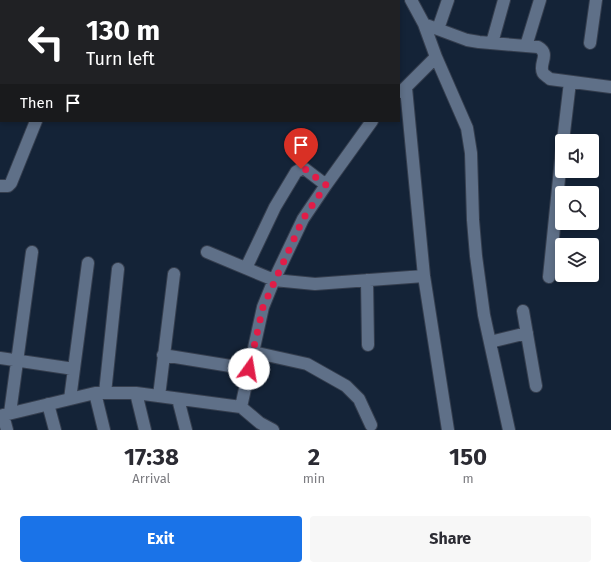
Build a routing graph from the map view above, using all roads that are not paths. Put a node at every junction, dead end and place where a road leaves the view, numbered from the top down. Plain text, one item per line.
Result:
1 (411, 0) edge
2 (448, 0) edge
3 (504, 0) edge
4 (540, 0) edge
5 (596, 0) edge
6 (424, 24) junction
7 (438, 29) junction
8 (590, 43) dead end
9 (492, 44) junction
10 (526, 46) junction
11 (436, 57) junction
12 (570, 82) junction
13 (611, 87) edge
14 (403, 91) edge
15 (36, 122) edge
16 (371, 122) edge
17 (564, 134) edge
18 (559, 178) edge
19 (326, 185) junction
20 (0, 186) edge
21 (32, 252) dead end
22 (207, 252) dead end
23 (88, 263) dead end
24 (246, 268) junction
25 (118, 269) dead end
26 (174, 274) dead end
27 (424, 276) junction
28 (549, 277) dead end
29 (274, 280) junction
30 (367, 280) junction
31 (523, 311) dead end
32 (527, 333) junction
33 (490, 342) junction
34 (368, 346) dead end
35 (253, 352) junction
36 (163, 355) junction
37 (0, 358) edge
38 (17, 360) junction
39 (74, 369) junction
40 (249, 369) junction
41 (536, 386) dead end
42 (100, 393) junction
43 (136, 393) junction
44 (159, 396) junction
45 (70, 399) junction
46 (178, 399) junction
47 (48, 404) junction
48 (241, 407) junction
49 (4, 415) edge
50 (371, 425) dead end
51 (259, 426) edge
52 (7, 430) edge
53 (55, 430) edge
54 (104, 430) edge
55 (146, 430) edge
56 (186, 430) edge
57 (273, 430) edge
58 (448, 430) edge
59 (509, 430) edge

1 - 6 street
2 - 7 street
3 - 9 street
4 - 10 street
5 - 8 street
6 - 7 street
6 - 11 street
7 - 9 street
9 - 10 street
10 - 12 street
11 - 14 street
11 - 33 street
12 - 13 street
12 - 17 street
14 - 27 street
15 - 20 street
16 - 19 street
18 - 28 street
19 - 24 street
19 - 29 street
21 - 38 street
22 - 24 street
23 - 39 street
24 - 29 street
25 - 42 street
26 - 36 street
27 - 30 street
27 - 58 street
29 - 30 street
29 - 35 street
30 - 34 street
31 - 32 street
32 - 33 street
32 - 41 street
33 - 59 street
35 - 40 street
35 - 50 street
36 - 40 street
36 - 44 street
37 - 38 street
38 - 39 street
38 - 49 street
39 - 45 street
40 - 48 street
42 - 43 street
42 - 45 street
42 - 54 street
43 - 44 street
43 - 55 street
44 - 46 street
45 - 47 street
46 - 48 street
46 - 56 street
47 - 49 street
47 - 53 street
48 - 51 street
49 - 52 street
51 - 57 street

